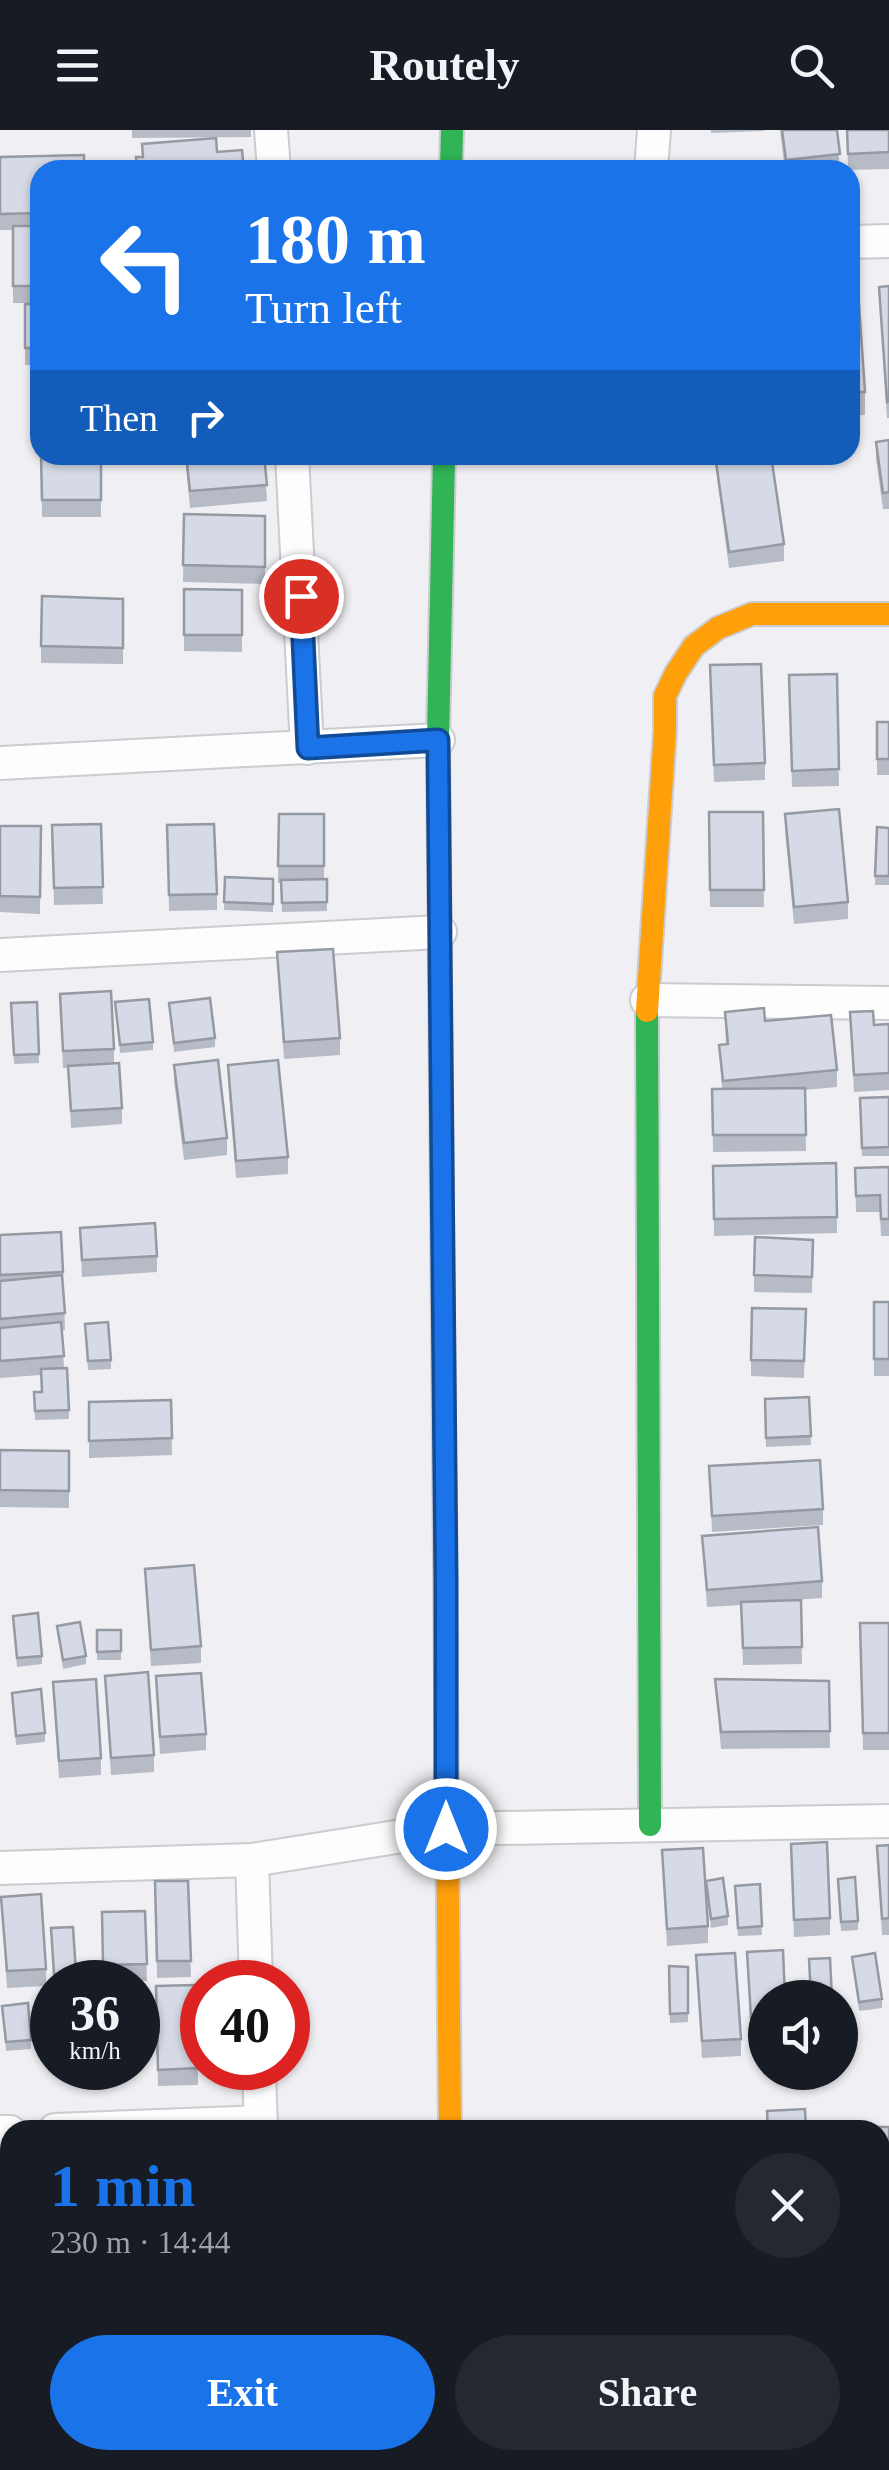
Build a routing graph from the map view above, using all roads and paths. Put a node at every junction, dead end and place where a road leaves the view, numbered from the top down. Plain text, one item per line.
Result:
1 (271, 130) edge
2 (452, 130) edge
3 (654, 130) edge
4 (273, 160) edge
5 (451, 160) edge
6 (652, 160) edge
7 (889, 241) edge
8 (860, 242) edge
9 (293, 465) edge
10 (444, 465) edge
11 (889, 614) edge
12 (438, 740) junction
13 (308, 748) junction
14 (0, 764) edge
15 (440, 932) junction
16 (0, 956) edge
17 (647, 1000) junction
18 (889, 1002) edge
19 (889, 1821) edge
20 (650, 1825) junction
21 (446, 1829) junction
22 (252, 1860) junction
23 (0, 1868) edge
24 (255, 1960) edge
25 (260, 2090) edge
26 (261, 2120) edge
27 (450, 2120) edge

1 - 4 street
2 - 5 street
3 - 6 street
7 - 8 street
9 - 13 street
10 - 12 street
11 - 17 street
12 - 13 street
12 - 15 street
13 - 14 street
15 - 16 street
15 - 21 street
17 - 18 street
17 - 20 street
19 - 20 street
20 - 21 street
21 - 22 street
21 - 27 street
22 - 23 street
22 - 24 street
25 - 26 street

